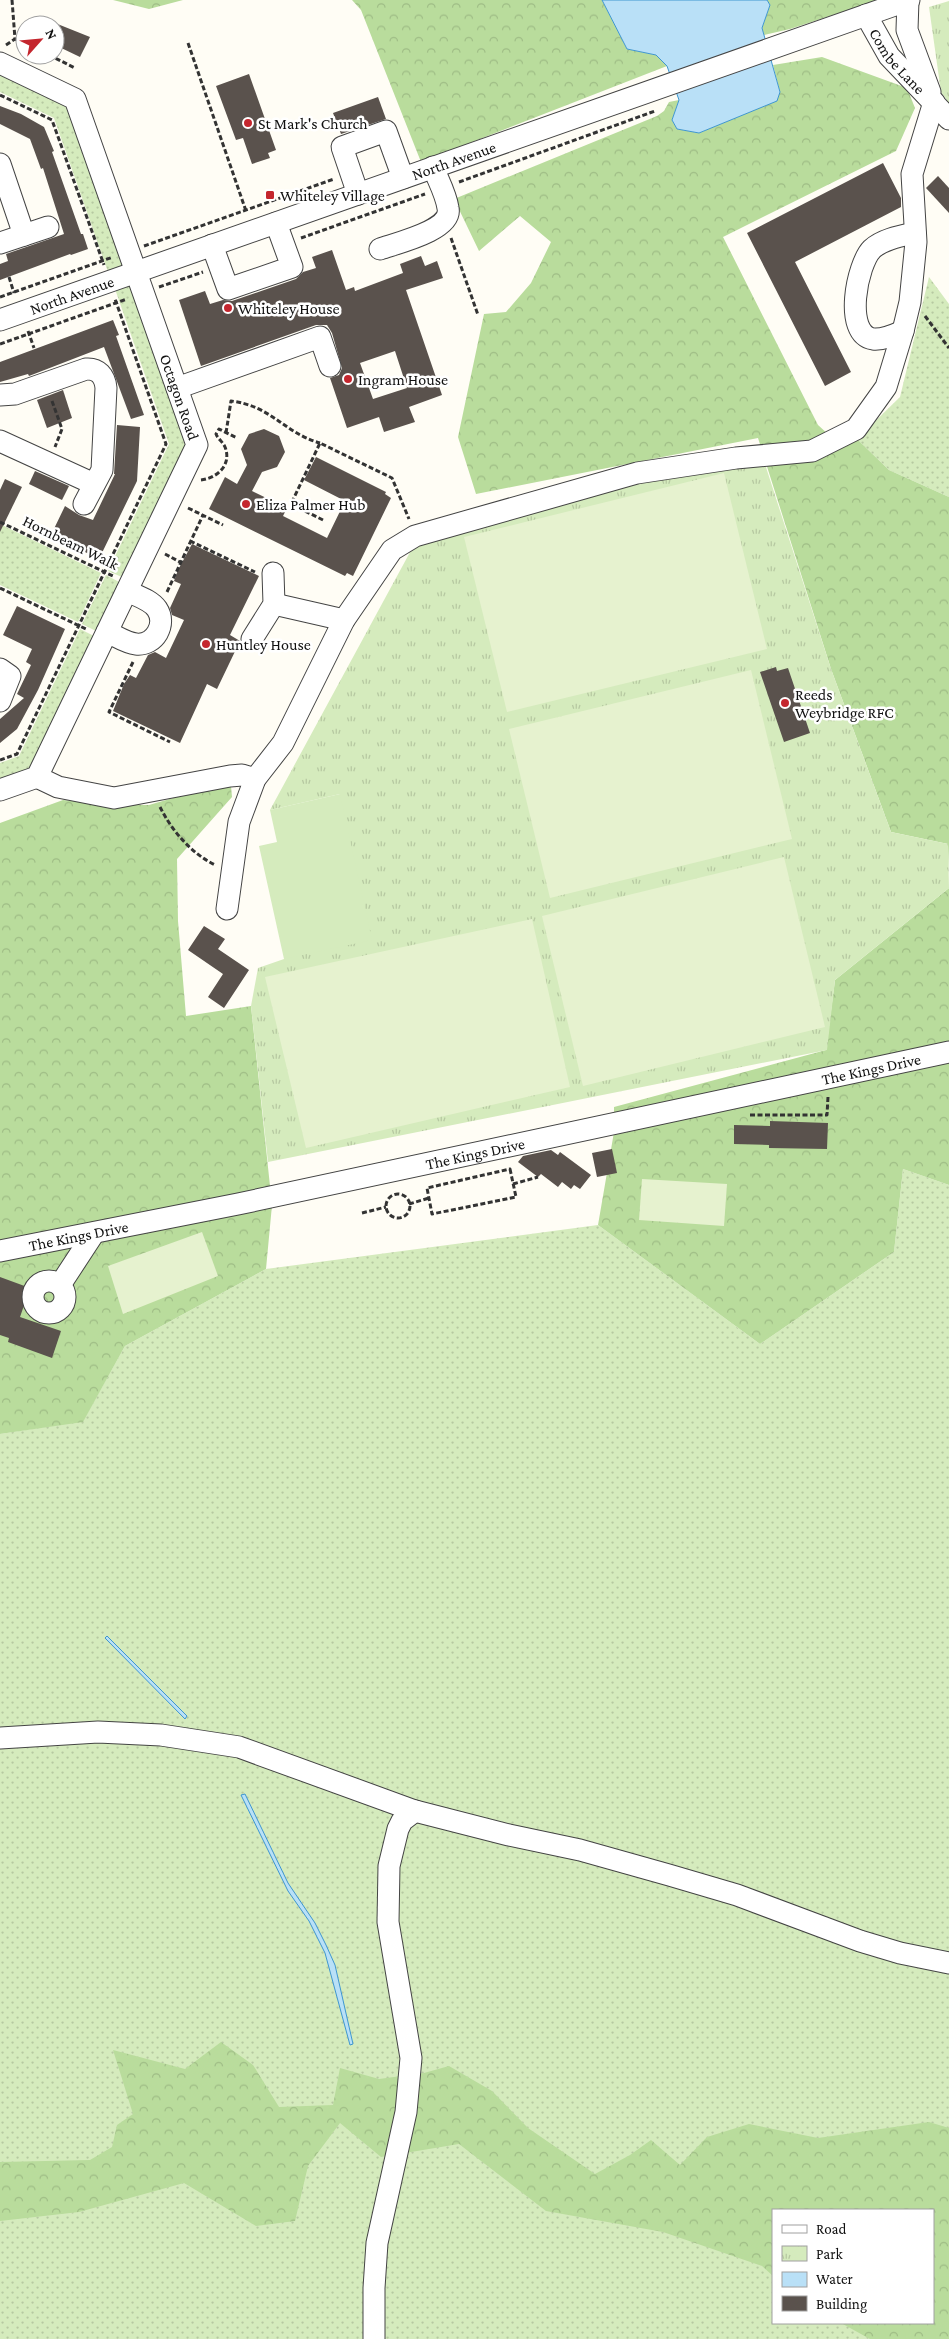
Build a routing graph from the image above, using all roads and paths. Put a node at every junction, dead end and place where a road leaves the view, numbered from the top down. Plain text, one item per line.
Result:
1 (12, 0) edge
2 (909, 0) edge
3 (866, 15) junction
4 (15, 39) edge
5 (188, 43) dead end
6 (0, 63) edge
7 (65, 63) edge
8 (75, 68) dead end
9 (659, 88) junction
10 (0, 95) edge
11 (934, 102) junction
12 (949, 119) edge
13 (0, 164) edge
14 (433, 168) junction
15 (351, 173) junction
16 (403, 178) junction
17 (441, 188) junction
18 (358, 194) junction
19 (246, 210) junction
20 (445, 221) junction
21 (276, 223) junction
22 (48, 227) dead end
23 (249, 232) junction
24 (915, 233) junction
25 (24, 235) junction
26 (0, 243) edge
27 (284, 244) junction
28 (212, 245) junction
29 (380, 250) dead end
30 (128, 252) junction
31 (102, 261) junction
32 (220, 266) junction
33 (136, 272) junction
34 (109, 281) junction
35 (143, 293) junction
36 (0, 297) edge
37 (116, 302) junction
38 (910, 302) junction
39 (478, 315) dead end
40 (0, 320) edge
41 (903, 331) junction
42 (0, 344) edge
43 (949, 348) edge
44 (330, 366) dead end
45 (46, 383) junction
46 (177, 388) junction
47 (0, 395) edge
48 (226, 433) junction
49 (237, 438) dead end
50 (0, 442) edge
51 (320, 442) junction
52 (48, 464) junction
53 (193, 478) dead end
54 (94, 484) junction
55 (84, 504) dead end
56 (180, 504) dead end
57 (203, 515) junction
58 (323, 520) dead end
59 (0, 522) edge
60 (222, 525) dead end
61 (415, 536) junction
62 (190, 541) junction
63 (157, 550) dead end
64 (180, 562) junction
65 (105, 572) junction
66 (274, 572) joint
67 (0, 588) edge
68 (129, 588) junction
69 (166, 594) dead end
70 (274, 604) junction
71 (344, 620) junction
72 (79, 626) junction
73 (106, 635) junction
74 (252, 639) dead end
75 (134, 660) dead end
76 (0, 669) edge
77 (0, 701) edge
78 (170, 742) dead end
79 (0, 760) edge
80 (37, 777) junction
81 (255, 779) junction
82 (0, 790) edge
83 (151, 791) junction
84 (232, 874) junction
85 (228, 909) dead end
86 (949, 1052) edge
87 (830, 1079) junction
88 (742, 1098) junction
89 (538, 1177) dead end
90 (513, 1184) junction
91 (429, 1198) junction
92 (410, 1204) junction
93 (386, 1207) junction
94 (362, 1213) dead end
95 (94, 1233) junction
96 (0, 1250) edge
97 (60, 1285) dead end
98 (0, 1738) edge
99 (415, 1811) junction
100 (949, 1963) edge
101 (374, 2339) edge

1 - 4 path
2 - 3 street, North Avenue
2 - 11 street, Combe Lane
3 - 9 street, North Avenue
3 - 11 street, Combe Lane
5 - 19 path
6 - 30 street, Octagon Road
7 - 8 path
9 - 14 street, North Avenue
9 - 17 path
10 - 31 path
11 - 12 street, Combe Lane
11 - 24 street
13 - 25 street
14 - 16 street, North Avenue
14 - 17 street
15 - 16 street
15 - 18 street
15 - 19 path
16 - 18 street, North Avenue
17 - 20 street
17 - 27 path
18 - 21 street, North Avenue
19 - 23 path
19 - 30 path
20 - 29 street
20 - 39 path
21 - 23 street, North Avenue
21 - 27 street
22 - 25 street
23 - 28 street, North Avenue
24 - 38 street
24 - 41 street
25 - 26 street
27 - 32 street
28 - 32 street
28 - 33 street, North Avenue
30 - 31 path
30 - 33 street, Octagon Road
31 - 34 path
31 - 36 path
32 - 35 path
33 - 34 street, North Avenue
33 - 35 street, Octagon Road
34 - 37 path
34 - 40 street, North Avenue
35 - 37 path
35 - 46 street, Octagon Road
37 - 42 path
37 - 65 path
38 - 41 street
38 - 43 path
41 - 61 street
44 - 46 street
45 - 47 street
45 - 52 path
45 - 54 street
46 - 68 street, Octagon Road
48 - 49 path
48 - 51 path
48 - 53 path
50 - 52 street
51 - 58 path
51 - 61 path
52 - 54 street
54 - 55 street
56 - 57 path
57 - 60 path
57 - 62 path
59 - 65 path, Hornbeam Walk
61 - 71 street
62 - 64 path
62 - 66 path
63 - 64 path
64 - 69 path
65 - 68 path, Hornbeam Walk
65 - 72 path
66 - 70 street
67 - 72 path
68 - 73 street, Octagon Road
68 - 73 street
70 - 71 street
70 - 74 street
71 - 81 street
72 - 73 path
72 - 79 path
73 - 80 street, Octagon Road
75 - 78 path
76 - 77 street
80 - 82 street
80 - 83 street
81 - 83 street
81 - 84 street
83 - 84 path
84 - 85 street
86 - 87 street, The Kings Drive
87 - 88 street, The Kings Drive
87 - 88 path
88 - 95 street, The Kings Drive
89 - 90 path
90 - 91 path
90 - 91 path
91 - 92 path
92 - 93 path
92 - 93 path
93 - 94 path
95 - 96 street, The Kings Drive
95 - 97 street
98 - 99 street
99 - 100 street
99 - 101 street

